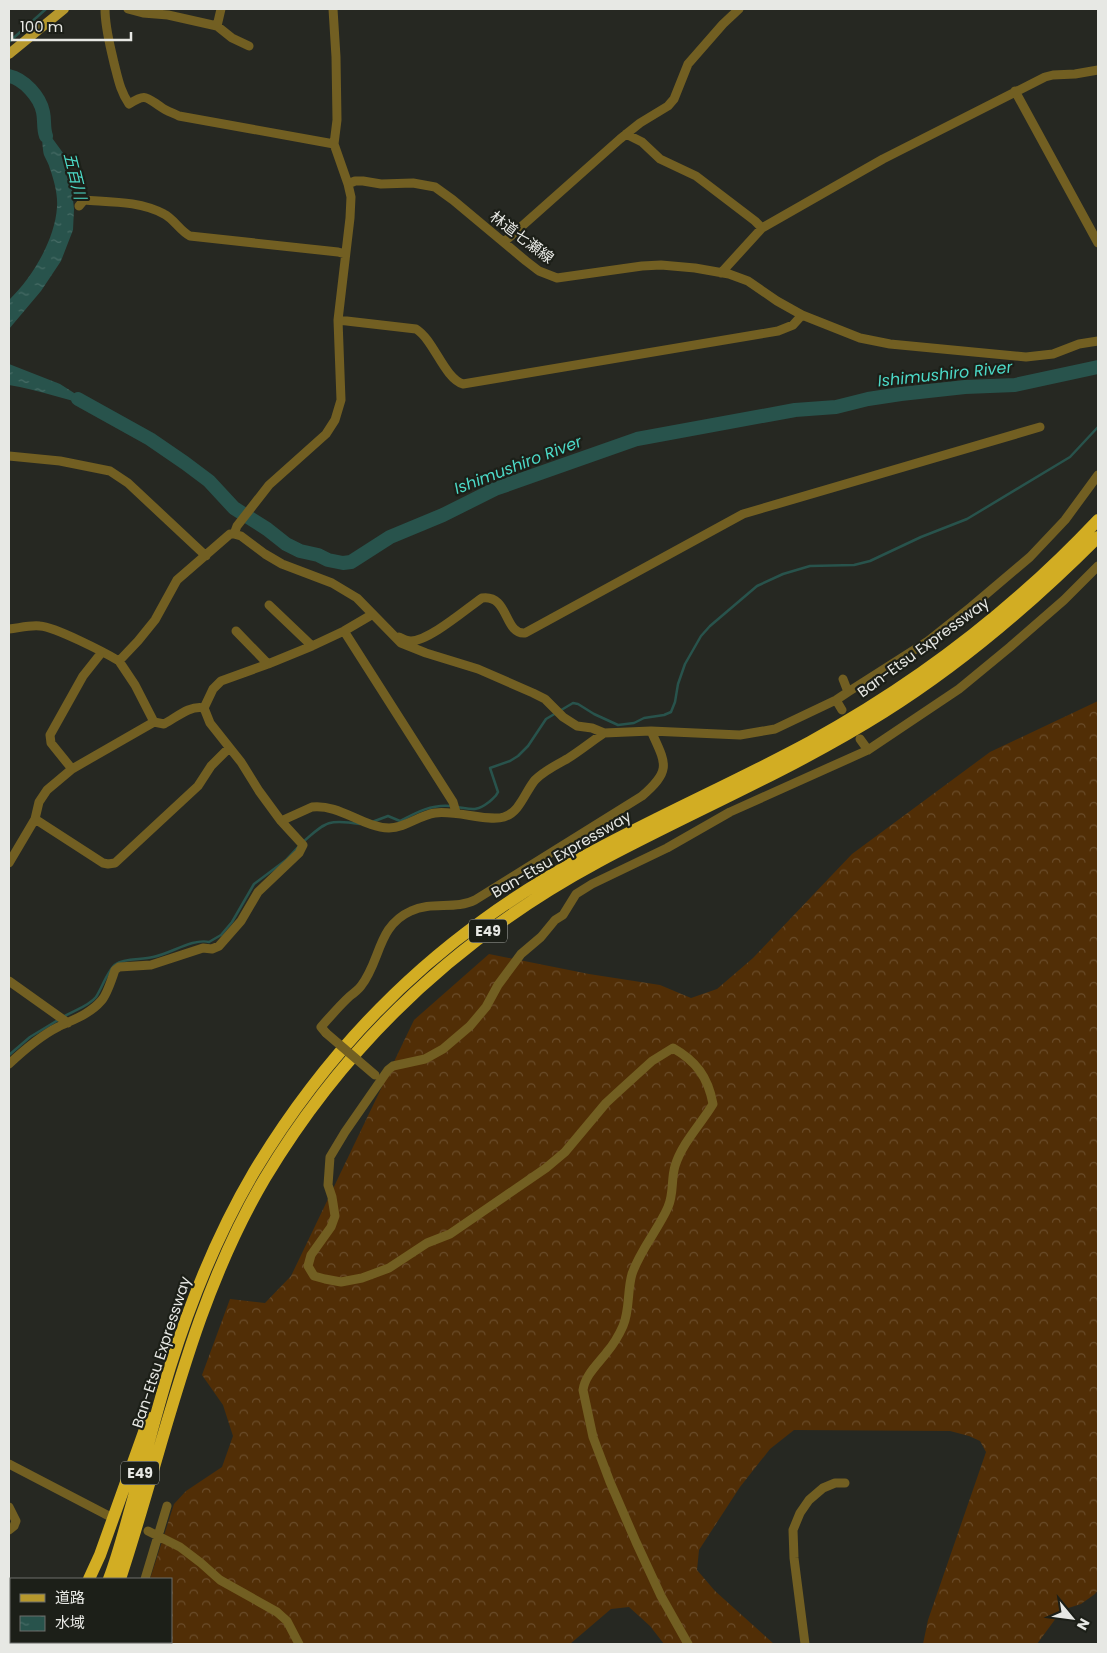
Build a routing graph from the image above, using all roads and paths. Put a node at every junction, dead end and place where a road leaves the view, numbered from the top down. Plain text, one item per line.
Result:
1 (64, 9) edge
2 (105, 9) edge
3 (128, 9) edge
4 (221, 9) edge
5 (333, 9) edge
6 (740, 9) edge
7 (217, 26) junction
8 (249, 46) dead end
9 (9, 54) edge
10 (1098, 70) edge
11 (1016, 92) junction
12 (626, 134) junction
13 (334, 144) junction
14 (348, 184) junction
15 (79, 206) dead end
16 (762, 228) junction
17 (504, 242) junction
18 (1098, 243) edge
19 (345, 254) junction
20 (721, 273) junction
21 (802, 315) junction
22 (338, 320) junction
23 (1098, 341) edge
24 (1040, 427) dead end
25 (9, 456) edge
26 (1098, 475) edge
27 (1098, 520) edge
28 (236, 530) junction
29 (1098, 537) edge
30 (206, 556) junction
31 (1098, 566) edge
32 (269, 605) dead end
33 (373, 614) junction
34 (9, 629) edge
35 (236, 631) dead end
36 (344, 631) junction
37 (392, 636) junction
38 (312, 646) junction
39 (102, 652) junction
40 (119, 661) junction
41 (268, 664) junction
42 (843, 679) dead end
43 (848, 692) junction
44 (836, 700) junction
45 (204, 708) junction
46 (842, 710) dead end
47 (154, 722) junction
48 (651, 731) junction
49 (604, 733) junction
50 (860, 739) dead end
51 (229, 748) junction
52 (868, 750) junction
53 (72, 769) junction
54 (456, 812) junction
55 (35, 819) junction
56 (282, 821) junction
57 (9, 863) edge
58 (9, 981) edge
59 (68, 1023) junction
60 (9, 1064) edge
61 (378, 1077) junction
62 (170, 1367) junction
63 (9, 1464) edge
64 (845, 1483) dead end
65 (167, 1506) dead end
66 (9, 1507) edge
67 (107, 1515) dead end
68 (9, 1530) edge
69 (148, 1531) dead end
70 (159, 1536) junction
71 (130, 1548) junction
72 (89, 1578) edge
73 (109, 1578) edge
74 (120, 1578) edge
75 (124, 1578) edge
76 (145, 1578) edge
77 (298, 1644) edge
78 (688, 1644) edge
79 (805, 1644) edge

1 - 9 main road
2 - 13 street
3 - 7 street
4 - 7 street
5 - 13 street
6 - 12 street
7 - 8 street
10 - 11 street
11 - 16 street
11 - 18 street
12 - 16 street
12 - 17 street
13 - 14 street
14 - 17 street, 林道七瀬線
14 - 19 street
15 - 19 street
16 - 20 street
17 - 20 street, 林道七瀬線
19 - 22 street
20 - 21 street, 林道七瀬線
21 - 22 street
21 - 23 street, 林道七瀬線
22 - 28 street
24 - 37 street
25 - 30 street
26 - 43 street
27 - 62 highway, Ban-Etsu Expressway / E49
28 - 30 street
28 - 33 street
29 - 71 highway, Ban-Etsu Expressway / E49
30 - 40 street
31 - 52 street
32 - 38 street
33 - 36 street
33 - 37 street
34 - 39 street
35 - 41 street
36 - 38 street
36 - 54 street
37 - 49 street
38 - 41 street
39 - 40 street
39 - 53 street
40 - 47 street
41 - 45 street
42 - 43 street
43 - 44 street
44 - 46 street
44 - 48 street
45 - 47 street
45 - 51 street
47 - 53 street
48 - 49 street
48 - 61 street, bridge
49 - 54 street
50 - 52 street
51 - 55 street
51 - 56 street
52 - 61 street
53 - 55 street
54 - 56 street
55 - 57 street
56 - 59 street
58 - 59 street
59 - 60 street
61 - 78 street
62 - 72 highway
62 - 73 highway, Ban-Etsu Expressway / E49
63 - 67 street
64 - 79 street
65 - 70 street
66 - 68 street
69 - 70 street
70 - 76 street
70 - 77 street
71 - 74 highway, Ban-Etsu Expressway / E49
71 - 75 highway

